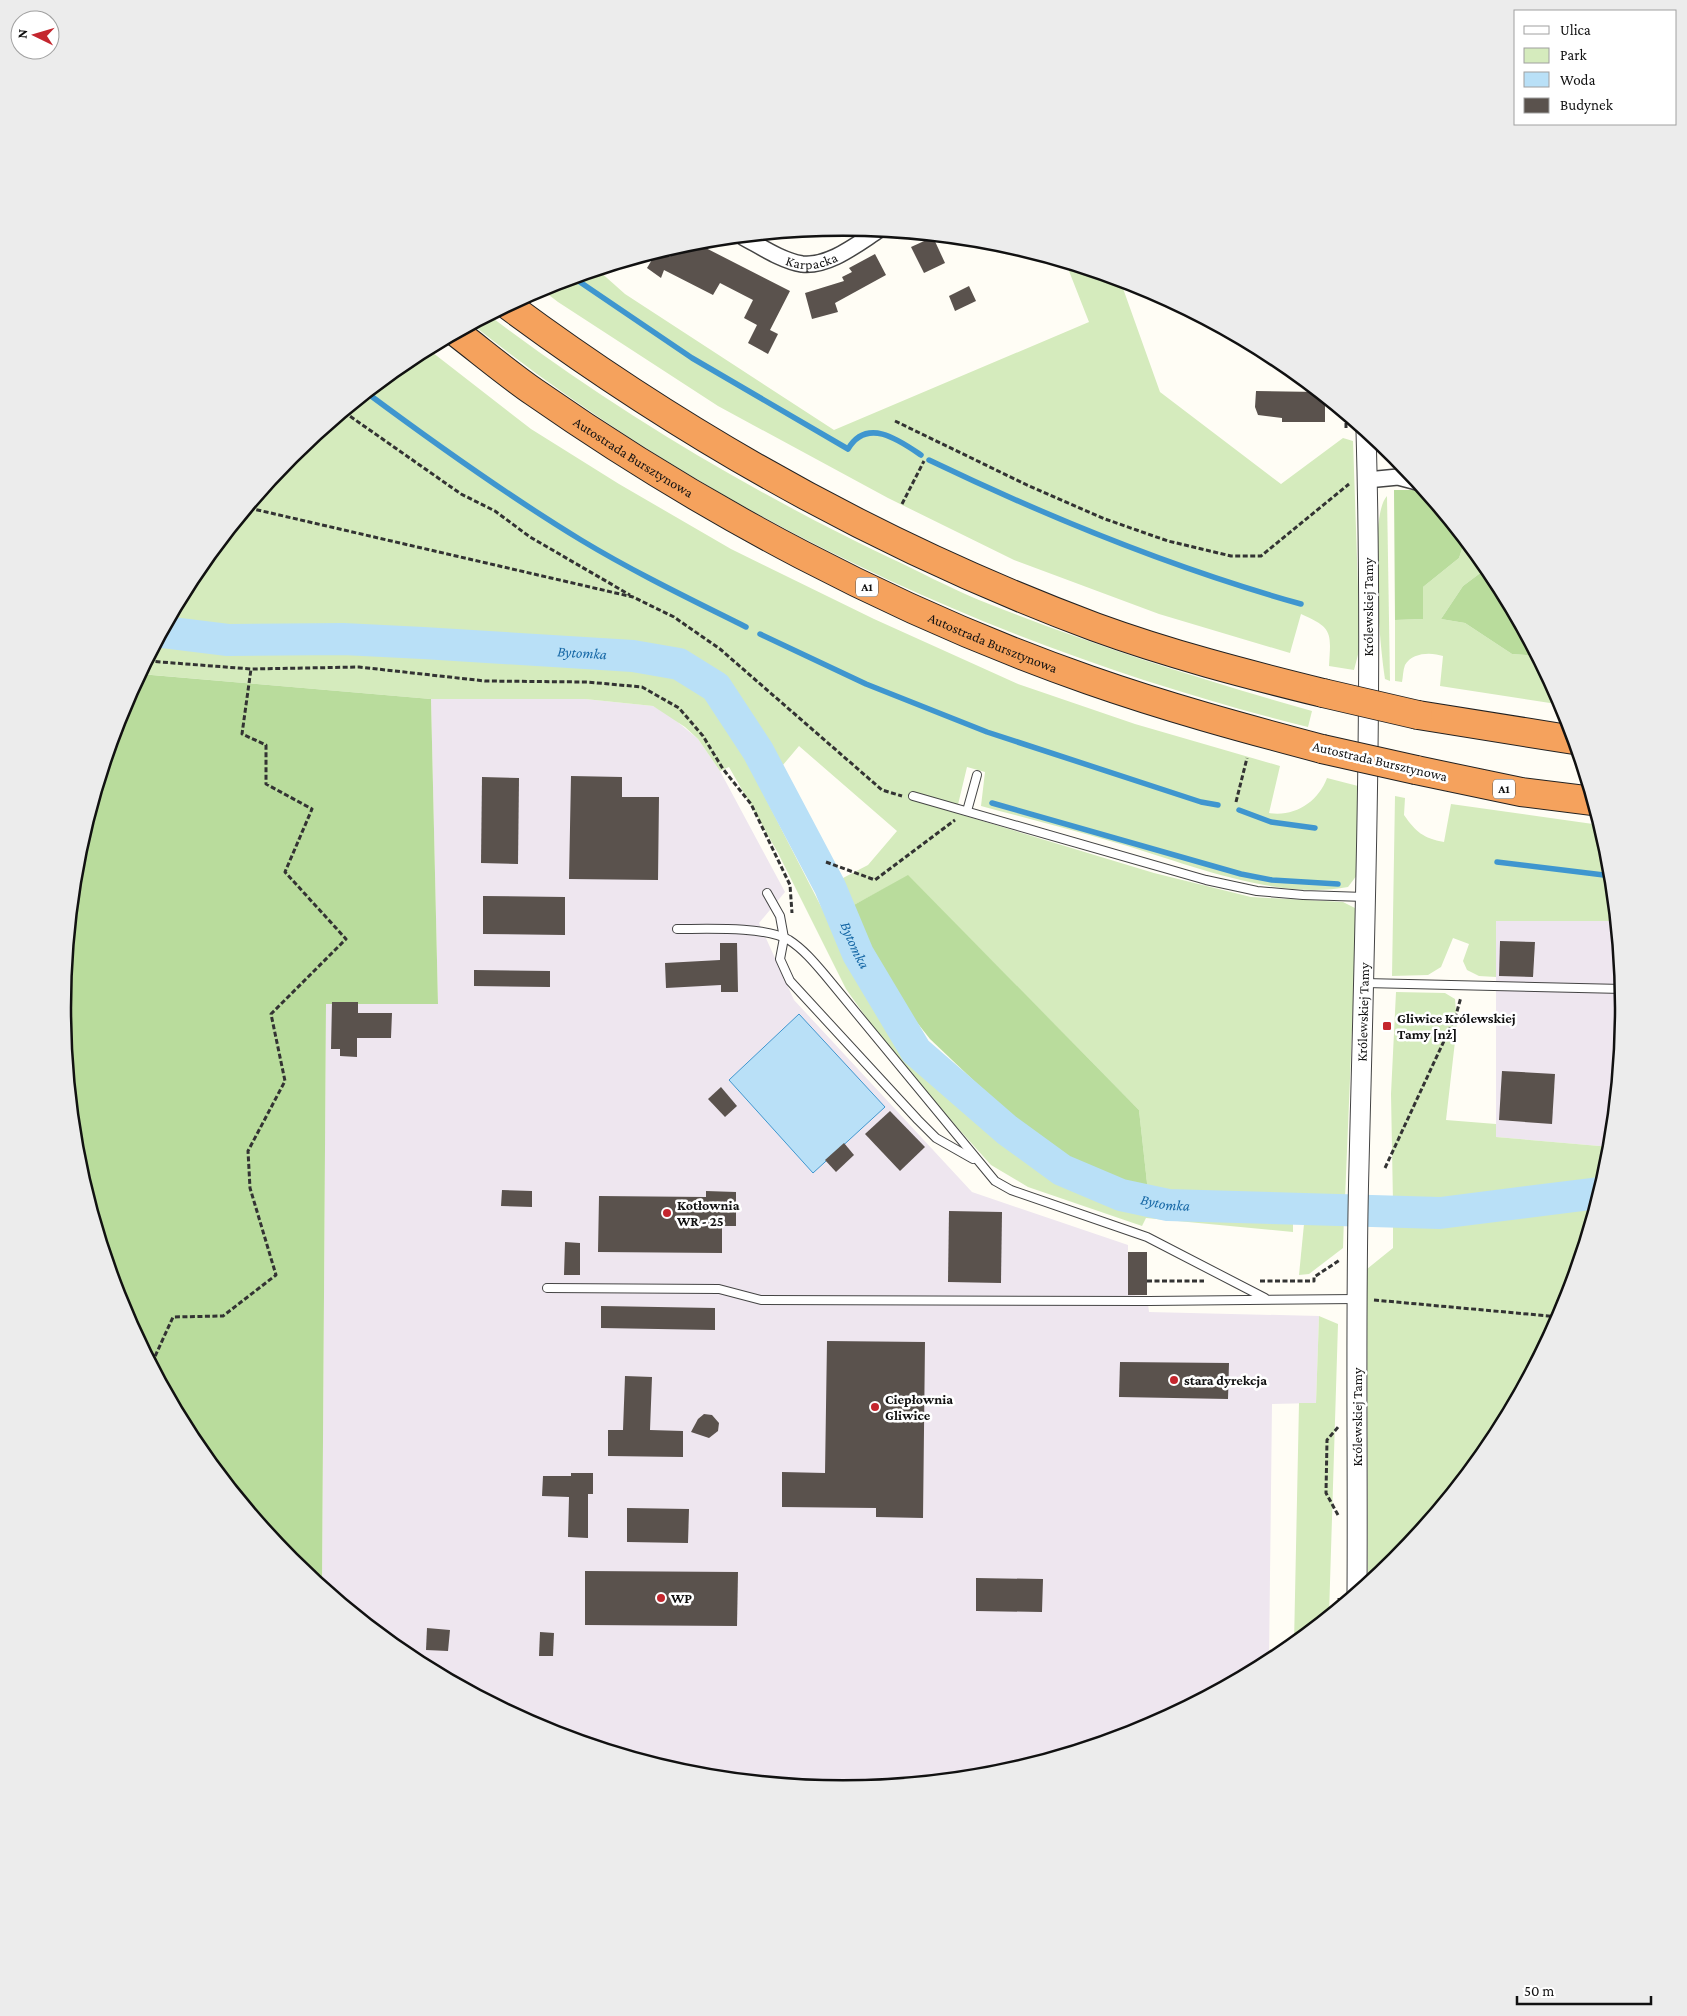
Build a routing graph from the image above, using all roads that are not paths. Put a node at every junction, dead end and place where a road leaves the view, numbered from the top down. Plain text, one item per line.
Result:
1 (868, 236) edge
2 (751, 241) edge
3 (514, 310) edge
4 (462, 337) edge
5 (1370, 443) edge
6 (1367, 475) junction
7 (1406, 479) edge
8 (1567, 739) edge
9 (977, 775) dead end
10 (913, 796) road end
11 (1587, 800) edge
12 (967, 811) junction
13 (767, 893) dead end
14 (1366, 897) junction
15 (677, 929) dead end
16 (784, 938) junction
17 (1365, 983) junction
18 (1615, 990) edge
19 (977, 1160) junction
20 (547, 1288) dead end
21 (1266, 1298) junction
22 (1357, 1299) junction
23 (1357, 1585) edge

1 - 2 street, Karpacka
3 - 8 highway, bridge
4 - 11 highway, Autostrada Bursztynowa / A1, bridge
5 - 6 street, Królewskiej Tamy
6 - 7 street
6 - 14 street, Królewskiej Tamy
9 - 12 lane
10 - 12 lane
12 - 14 lane
13 - 16 lane
14 - 17 street, Królewskiej Tamy
15 - 16 lane
16 - 19 lane
16 - 19 lane
17 - 18 lane
17 - 22 street, Królewskiej Tamy
19 - 21 lane
20 - 21 lane
21 - 22 lane
22 - 23 street, Królewskiej Tamy

